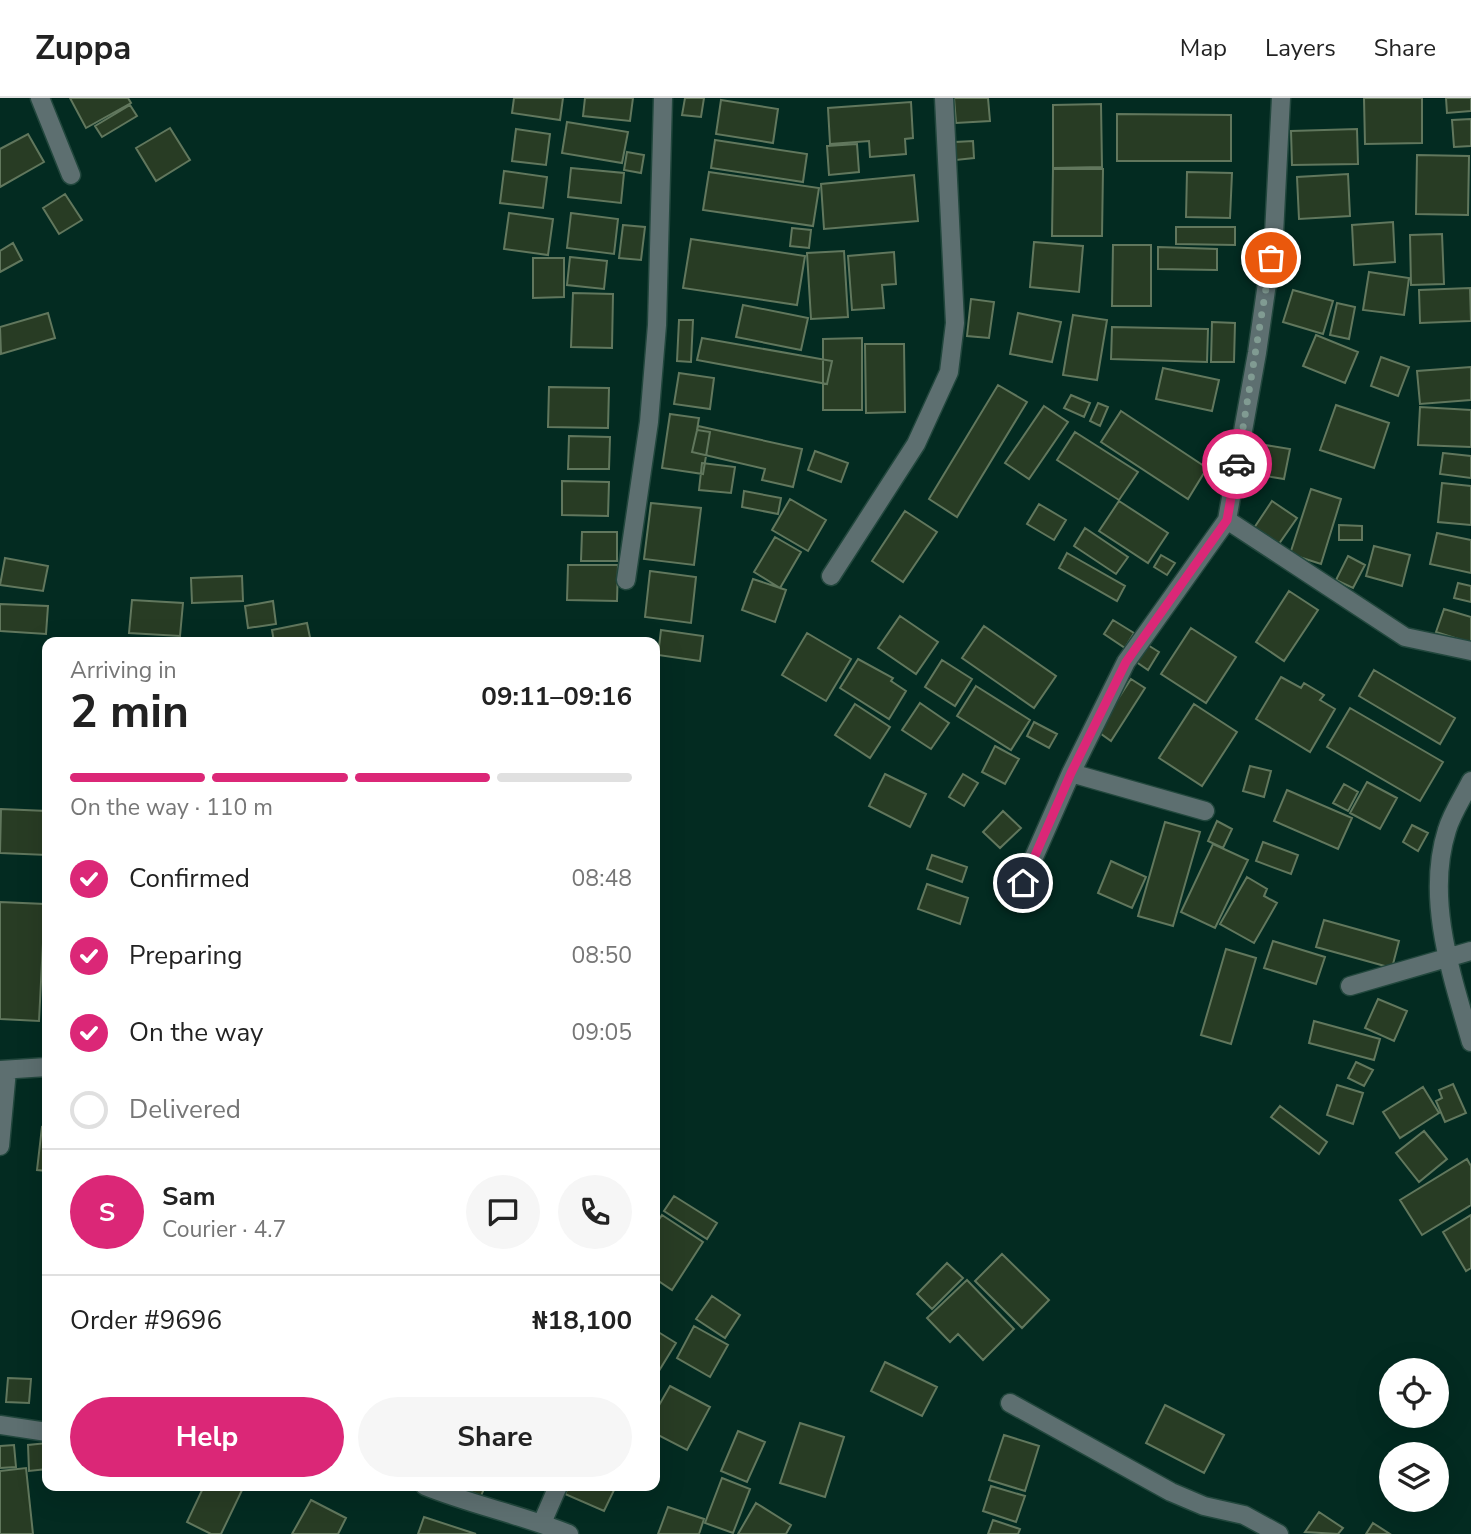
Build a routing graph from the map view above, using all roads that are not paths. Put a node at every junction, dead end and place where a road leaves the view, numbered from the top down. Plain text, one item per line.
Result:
1 (40, 98) edge
2 (663, 98) edge
3 (944, 98) edge
4 (1282, 98) edge
5 (71, 175) dead end
6 (1227, 520) junction
7 (831, 576) dead end
8 (626, 580) dead end
9 (1471, 651) edge
10 (1071, 773) junction
11 (1471, 781) edge
12 (1205, 811) dead end
13 (1023, 883) dead end
14 (1471, 951) edge
15 (1446, 958) junction
16 (1350, 986) dead end
17 (1471, 1042) edge
18 (42, 1067) edge
19 (3, 1070) edge
20 (0, 1146) edge
21 (1010, 1404) dead end
22 (0, 1425) edge
23 (42, 1431) edge
24 (438, 1491) edge
25 (556, 1491) edge
26 (542, 1523) junction
27 (569, 1534) edge
28 (1279, 1534) edge

1 - 5 street
2 - 8 street
3 - 7 street
4 - 6 street
6 - 9 street
6 - 10 street
10 - 12 street
10 - 13 street
11 - 15 street
14 - 15 street
15 - 16 street
15 - 17 street
18 - 19 street
19 - 20 street
21 - 28 street
22 - 23 street
24 - 26 street
25 - 26 street
26 - 27 street

